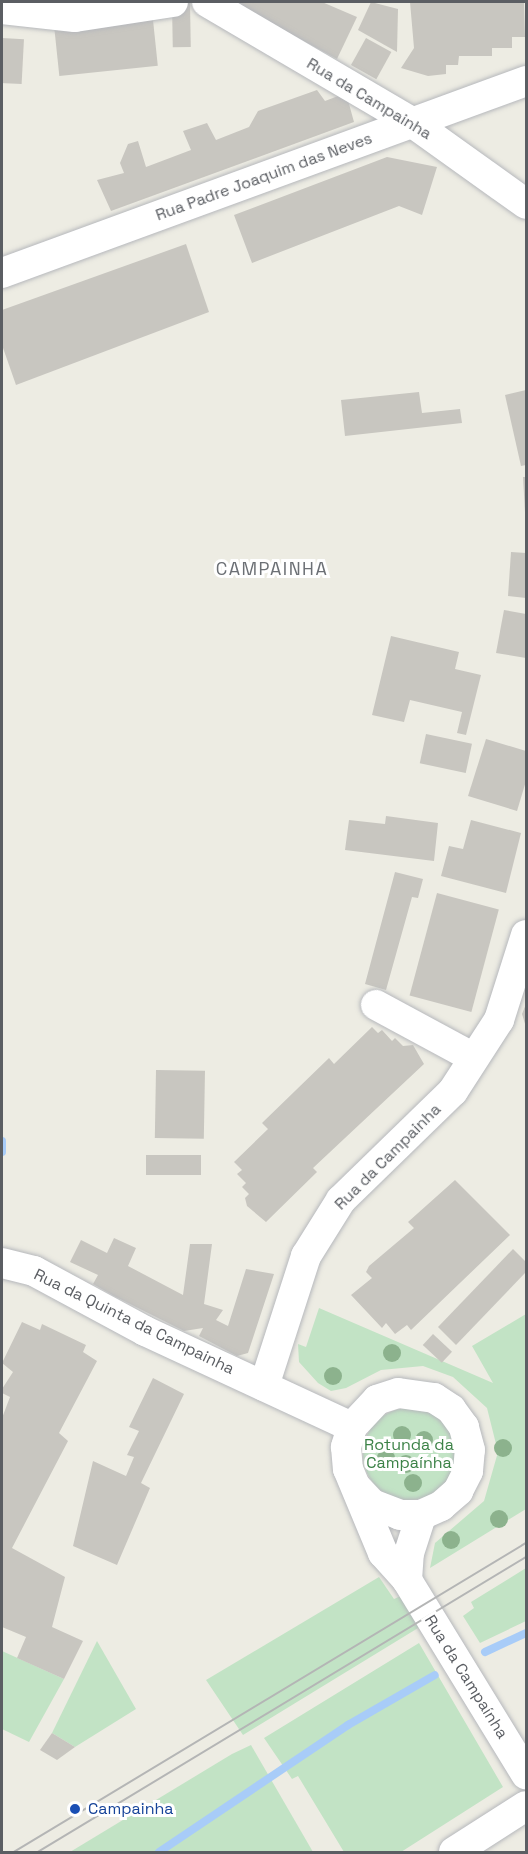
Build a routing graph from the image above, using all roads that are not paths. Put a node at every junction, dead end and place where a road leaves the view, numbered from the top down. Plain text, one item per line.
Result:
1 (173, 2) edge
2 (207, 2) edge
3 (2, 9) edge
4 (526, 81) edge
5 (413, 123) junction
6 (526, 204) edge
7 (2, 273) edge
8 (526, 935) edge
9 (376, 1005) dead end
10 (474, 1058) junction
11 (2, 1263) edge
12 (264, 1386) junction
13 (352, 1426) junction
14 (357, 1488) junction
15 (421, 1515) junction
16 (407, 1580) junction
17 (526, 1774) edge
18 (526, 1806) edge
19 (454, 1852) edge

1 - 3 street
2 - 5 street, Rua da Campainha
4 - 5 street, Rua Padre Joaquim das Neves
5 - 6 street, Rua da Campainha
5 - 7 street, Rua Padre Joaquim das Neves
8 - 10 street, Rua da Campainha
9 - 10 street
10 - 12 street, Rua da Campainha
11 - 12 street, Rua da Quinta da Campainha
12 - 13 street
13 - 14 street, Rua da Campaínha
13 - 15 street
14 - 15 street
14 - 16 street, Rua da Campaínha
15 - 16 street
16 - 17 street, Rua da Campaínha
18 - 19 street

